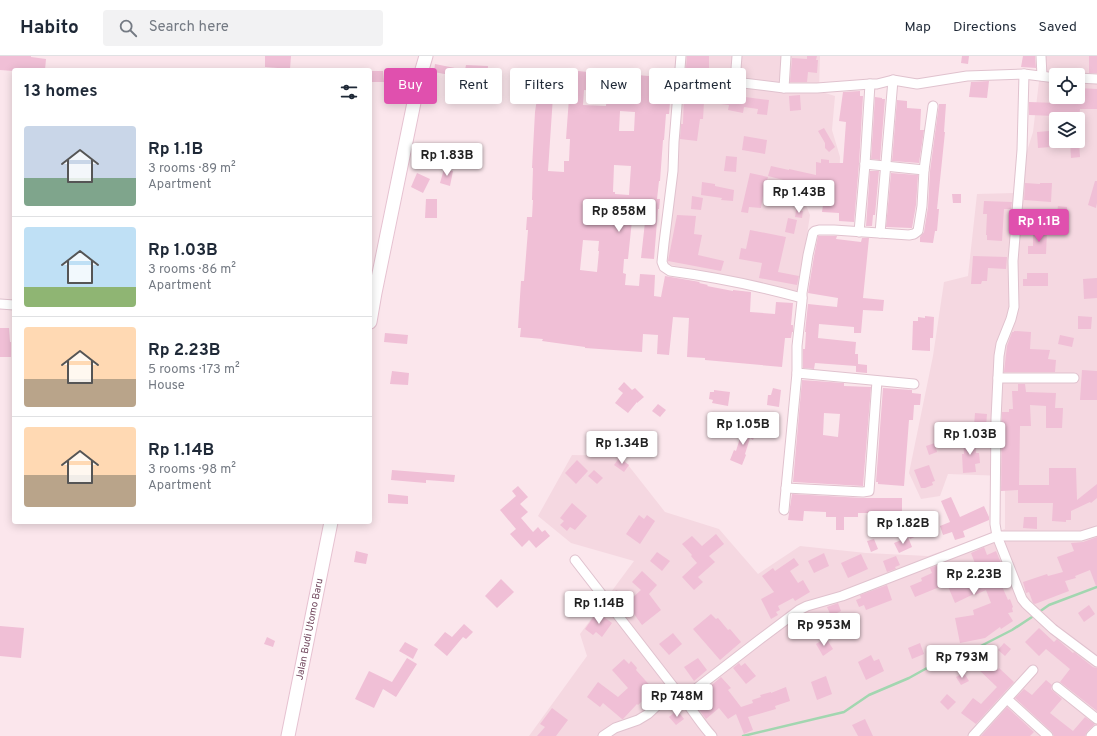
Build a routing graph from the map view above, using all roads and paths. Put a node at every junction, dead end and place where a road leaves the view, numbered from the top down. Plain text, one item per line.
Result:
1 (426, 56) edge
2 (681, 56) edge
3 (737, 56) edge
4 (786, 56) edge
5 (1041, 56) edge
6 (680, 68) edge
7 (736, 68) edge
8 (1024, 74) junction
9 (1042, 76) junction
10 (1049, 77) edge
11 (1085, 78) edge
12 (1097, 79) edge
13 (893, 80) junction
14 (746, 83) edge
15 (870, 84) junction
16 (784, 88) junction
17 (677, 104) edge
18 (934, 106) dead end
19 (865, 164) junction
20 (886, 166) junction
21 (924, 170) junction
22 (859, 232) junction
23 (880, 233) junction
24 (802, 298) junction
25 (0, 304) edge
26 (12, 305) edge
27 (372, 310) edge
28 (797, 372) junction
29 (998, 378) junction
30 (1074, 378) dead end
31 (877, 381) junction
32 (914, 384) dead end
33 (786, 488) junction
34 (784, 510) dead end
35 (331, 524) edge
36 (1097, 531) edge
37 (997, 536) junction
38 (575, 560) dead end
39 (1097, 662) edge
40 (1033, 670) dead end
41 (1057, 687) dead end
42 (675, 689) junction
43 (684, 698) junction
44 (1007, 698) junction
45 (1097, 719) edge
46 (1097, 730) edge
47 (288, 736) edge
48 (603, 736) edge
49 (712, 736) edge
50 (973, 736) edge
51 (1048, 736) edge
52 (1092, 736) edge

1 - 27 street
2 - 6 street
3 - 7 street
4 - 16 street
5 - 9 street
8 - 9 street
8 - 13 street
8 - 29 street
9 - 10 street
11 - 12 street
13 - 15 street
13 - 20 street
14 - 16 street
15 - 16 street
15 - 19 street
17 - 24 street
18 - 21 street
19 - 20 street
19 - 22 street
20 - 21 street
20 - 23 street
21 - 23 street
22 - 23 street
22 - 24 street
24 - 28 street
25 - 26 street
28 - 31 street
28 - 33 street
29 - 30 street
29 - 37 street
31 - 32 street
31 - 33 street
33 - 34 street
35 - 47 street, Jalan Budi Utomo Baru
36 - 37 street
37 - 39 street
37 - 43 street
38 - 42 street
40 - 44 street
41 - 45 street
42 - 43 street
42 - 48 street
43 - 49 street
44 - 50 street
44 - 51 street
46 - 52 street

